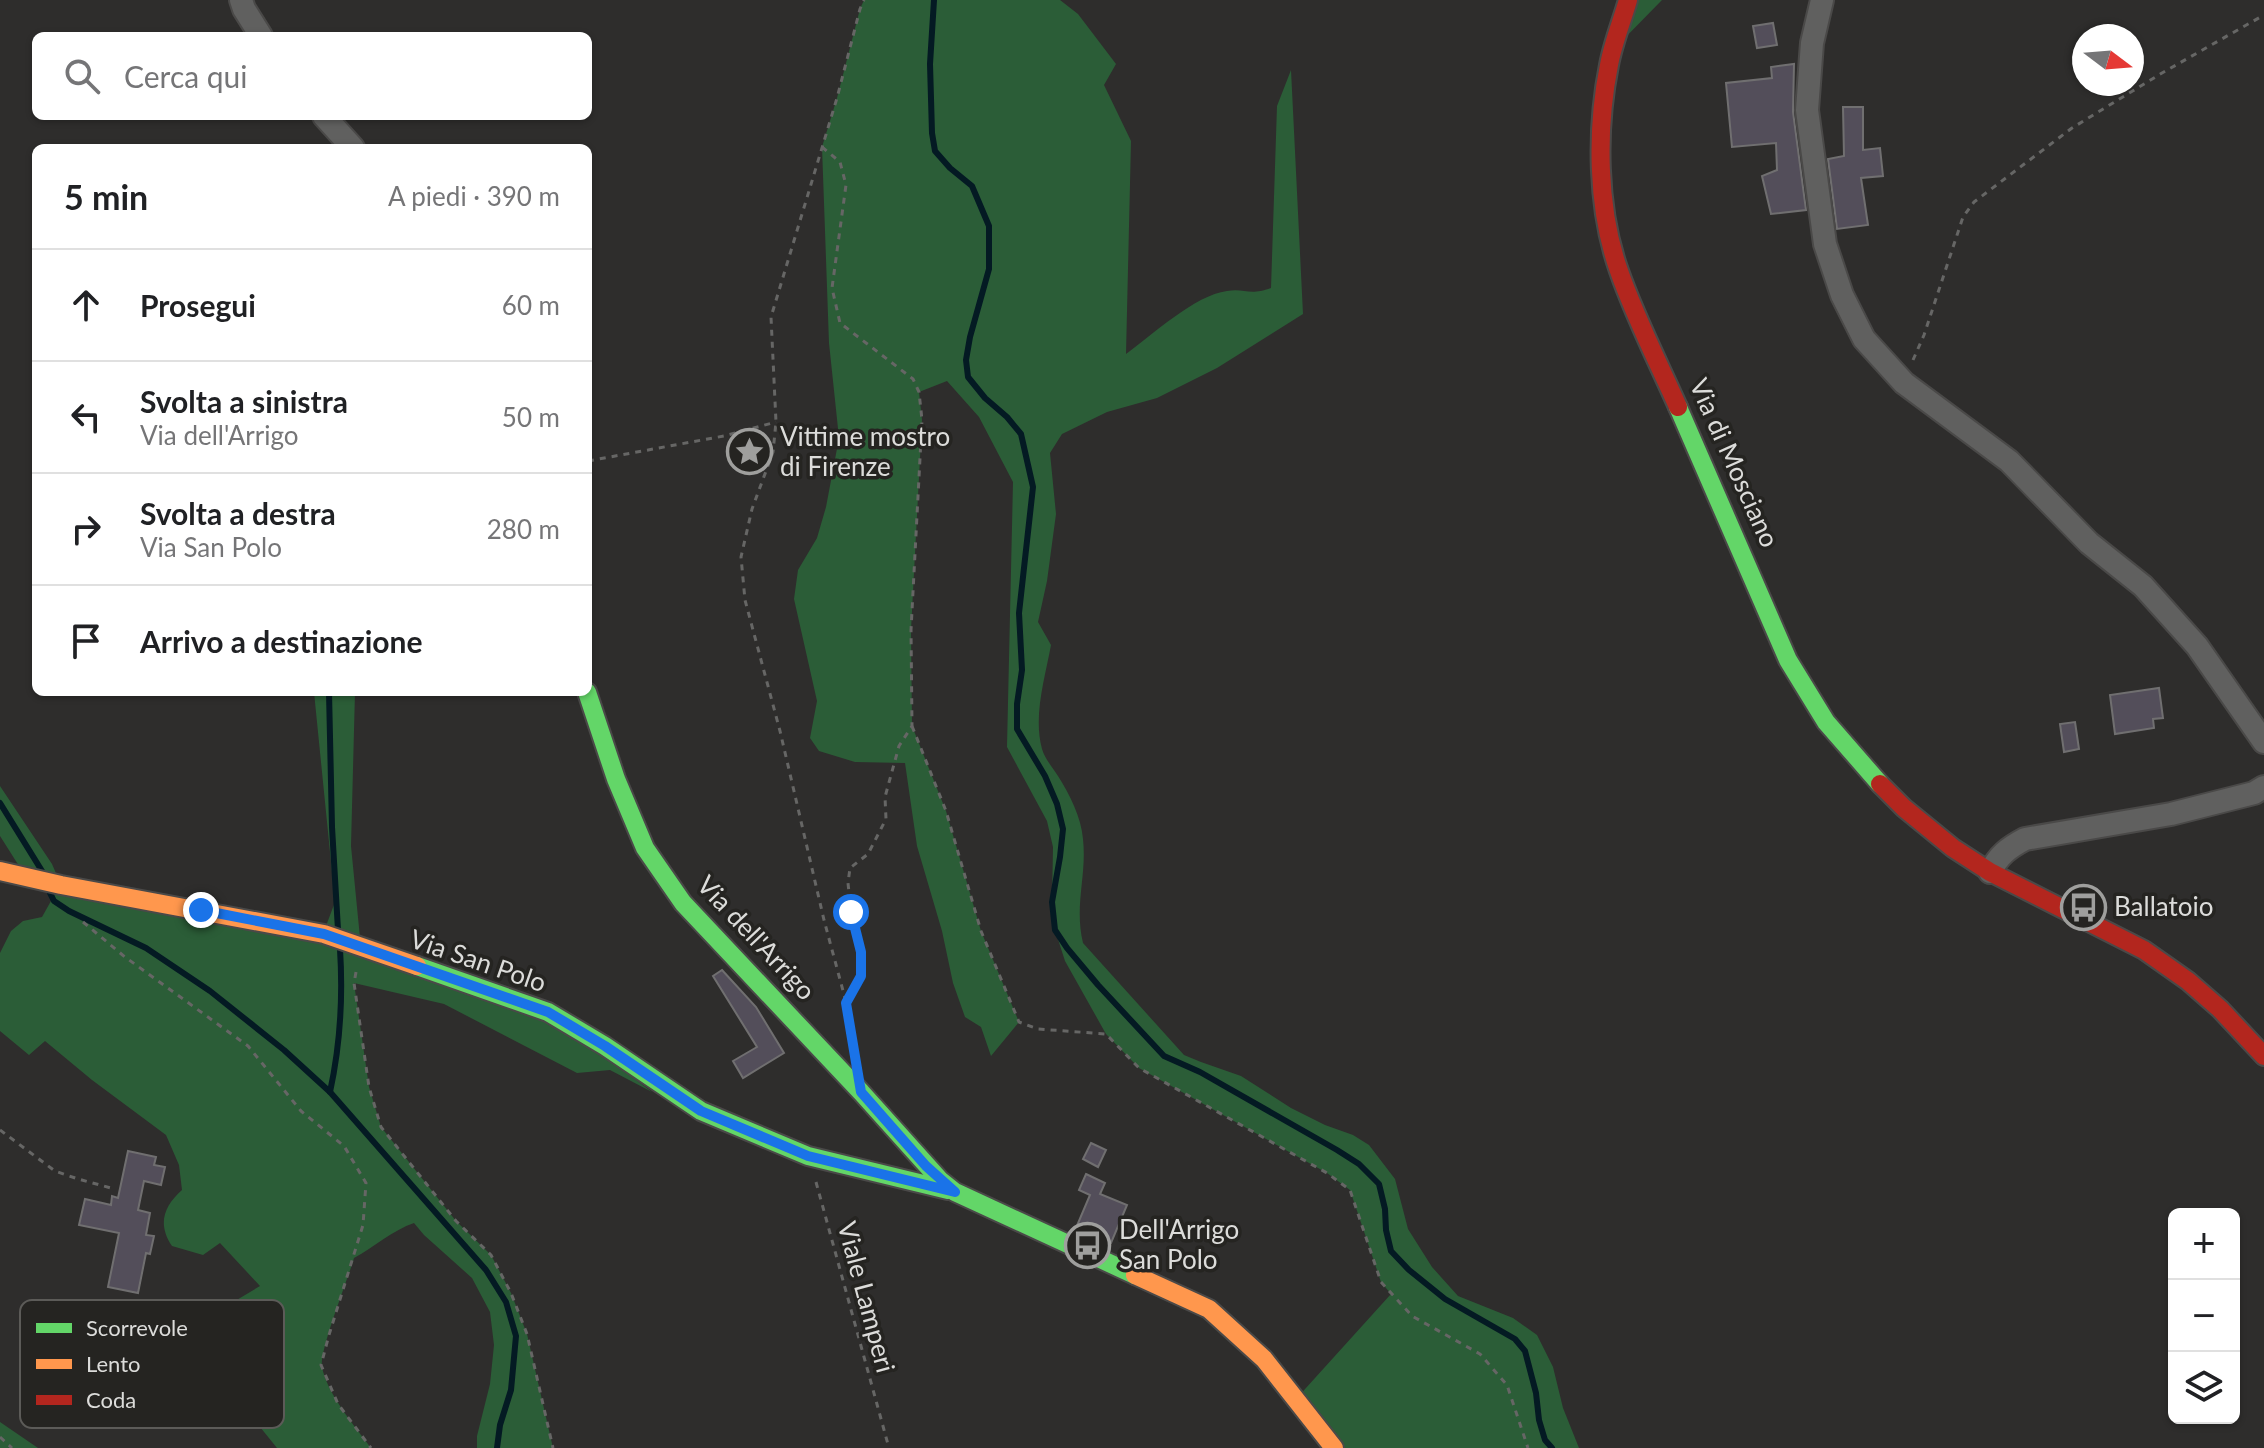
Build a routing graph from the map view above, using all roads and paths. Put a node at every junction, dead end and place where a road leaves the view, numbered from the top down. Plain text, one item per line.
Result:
1 (241, 0) edge
2 (864, 0) edge
3 (1628, 0) edge
4 (1822, 0) edge
5 (2264, 15) edge
6 (258, 32) edge
7 (328, 120) edge
8 (349, 144) edge
9 (822, 147) junction
10 (1904, 383) junction
11 (776, 422) junction
12 (592, 460) edge
13 (588, 696) edge
14 (912, 726) junction
15 (2264, 742) edge
16 (2264, 787) edge
17 (0, 871) edge
18 (1990, 872) junction
19 (83, 922) dead end
20 (361, 948) junction
21 (846, 1003) junction
22 (2264, 1056) edge
23 (861, 1092) junction
24 (0, 1130) edge
25 (808, 1156) junction
26 (111, 1188) dead end
27 (955, 1192) junction
28 (0, 1437) edge
29 (12, 1448) edge
30 (371, 1448) edge
31 (553, 1448) edge
32 (889, 1448) edge
33 (1334, 1448) edge
34 (1528, 1448) edge

1 - 6 street
2 - 9 path
3 - 18 street, Via di Mosciano
4 - 10 street
5 - 10 path
7 - 8 street
9 - 11 path
9 - 14 path
10 - 15 street
11 - 12 path
11 - 21 path
13 - 23 street, Via dell'Arrigo
14 - 21 path
14 - 34 path
16 - 18 street
17 - 20 street, Via San Polo
18 - 22 street, Via di Mosciano
19 - 30 path
20 - 25 street, Via San Polo
20 - 31 path
21 - 23 path
23 - 27 street, Via dell'Arrigo
24 - 26 path
25 - 27 street, Via San Polo
25 - 32 path, Viale Lamperi
27 - 33 street, Via dell'Arrigo
28 - 29 path

